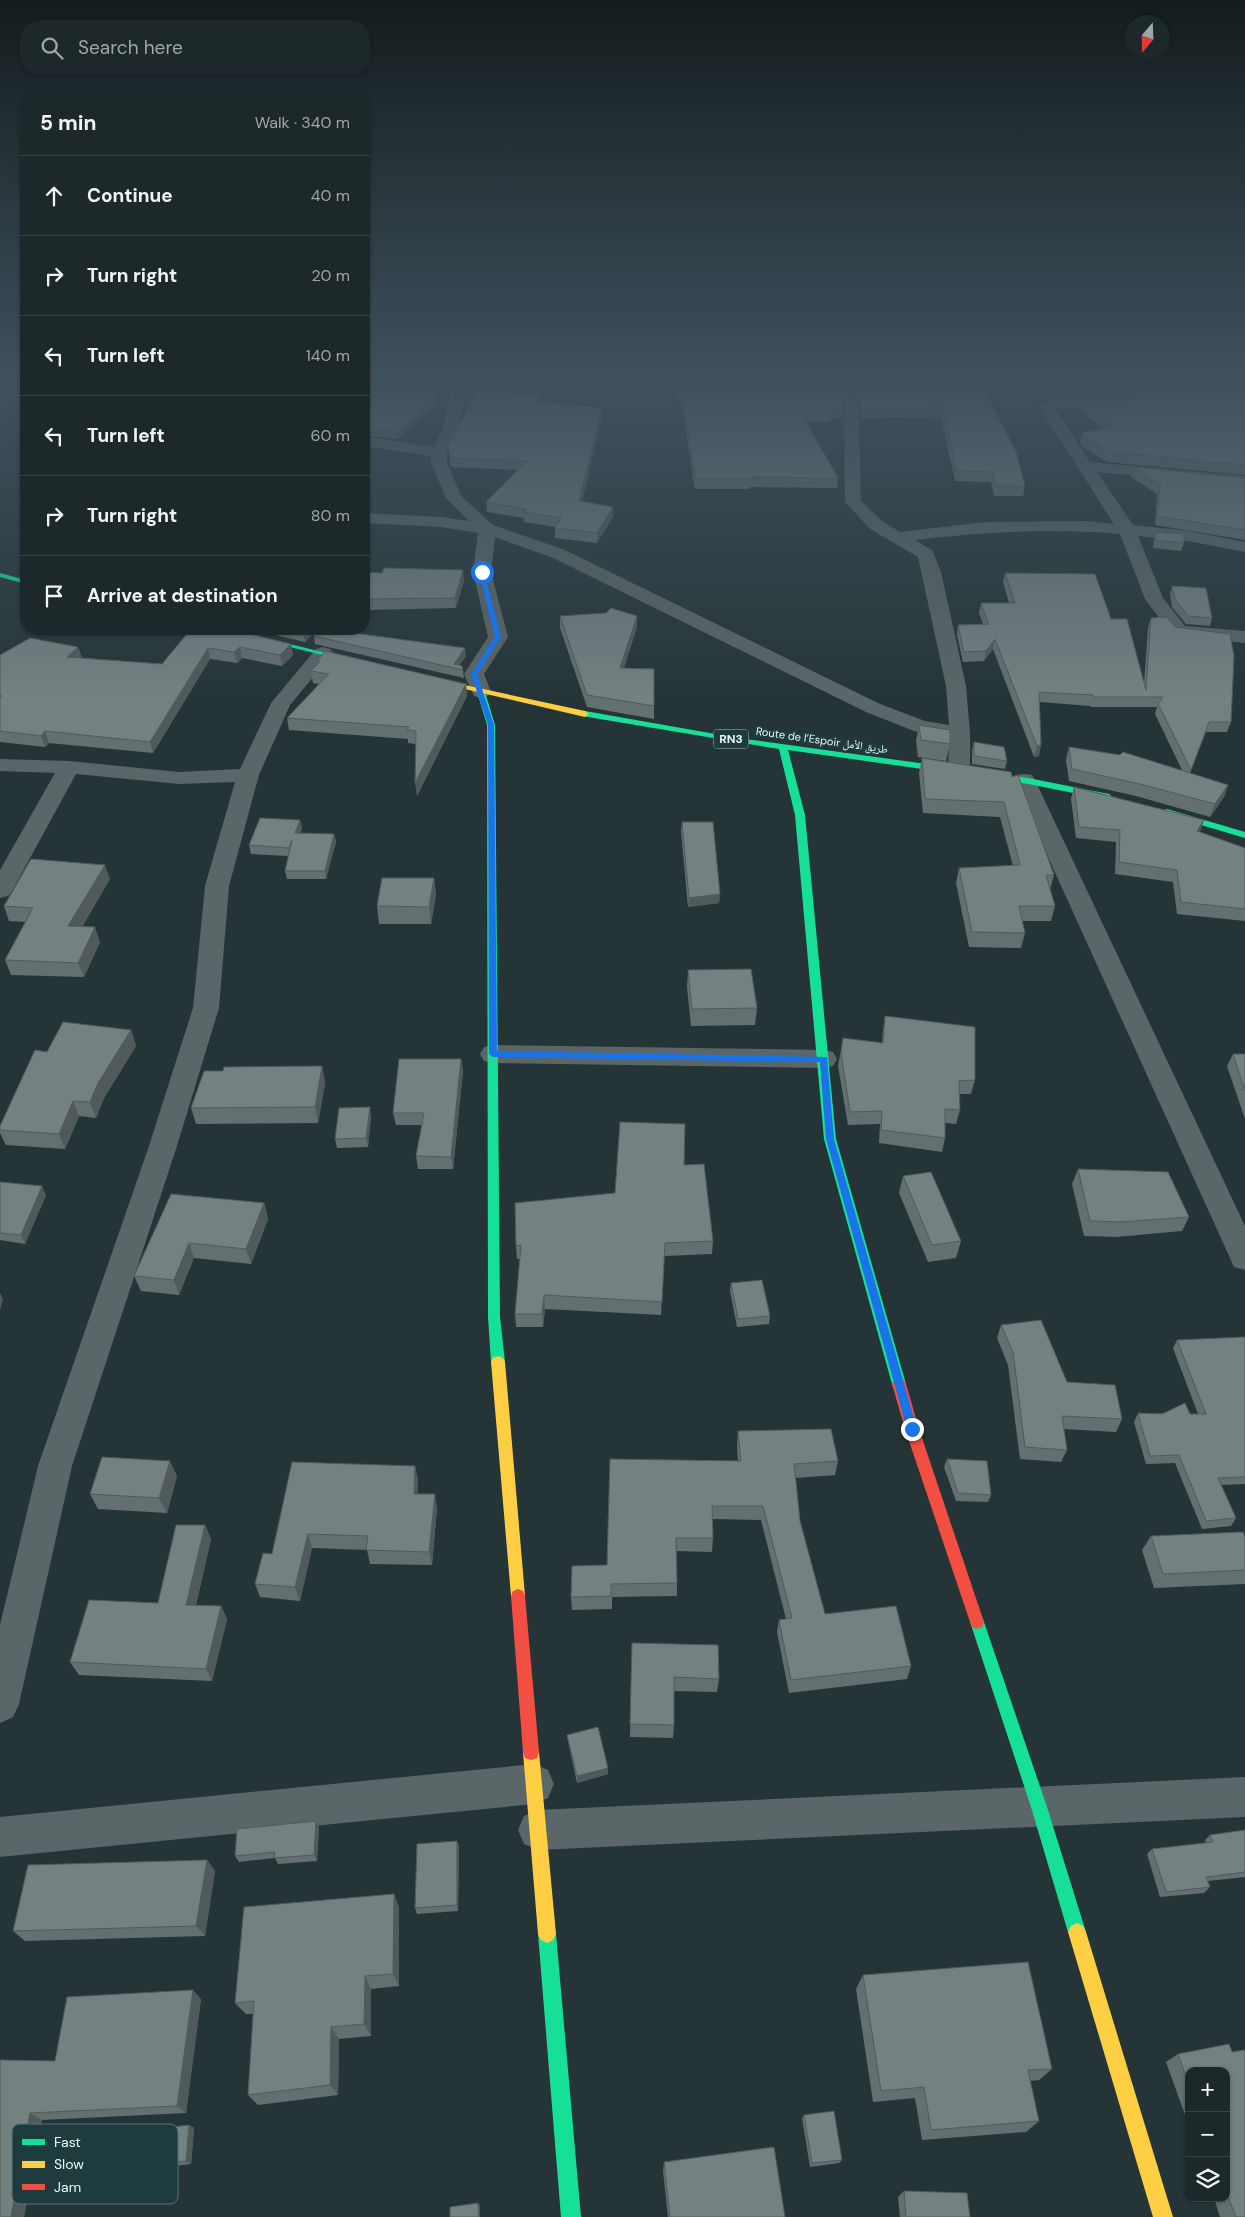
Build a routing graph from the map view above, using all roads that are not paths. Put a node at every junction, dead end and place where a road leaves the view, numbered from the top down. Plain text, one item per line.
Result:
1 (450, 489) edge
2 (853, 489) edge
3 (1100, 489) edge
4 (370, 518) edge
5 (487, 529) junction
6 (1127, 530) junction
7 (897, 537) junction
8 (1245, 547) edge
9 (0, 576) edge
10 (20, 581) edge
11 (246, 635) edge
12 (1245, 637) edge
13 (323, 653) junction
14 (370, 664) edge
15 (416, 676) edge
16 (481, 692) junction
17 (960, 733) junction
18 (783, 748) junction
19 (0, 765) edge
20 (69, 767) junction
21 (958, 770) junction
22 (248, 775) junction
23 (1024, 780) junction
24 (1123, 801) edge
25 (1160, 810) edge
26 (1245, 835) edge
27 (0, 891) edge
28 (493, 1054) junction
29 (824, 1059) junction
30 (1245, 1258) edge
31 (0, 1704) edge
32 (534, 1784) junction
33 (1245, 1797) edge
34 (1038, 1807) junction
35 (538, 1830) junction
36 (0, 1837) edge
37 (571, 2217) edge
38 (1163, 2217) edge

1 - 5 street
2 - 7 street
3 - 6 street
4 - 5 street
5 - 16 street
5 - 17 street
6 - 7 street
6 - 8 street
6 - 12 street
7 - 17 street
9 - 10 main road
11 - 13 main road
13 - 14 main road
13 - 22 street
15 - 16 main road, Route de l’Espoir طريق الأمل / RN3
16 - 18 main road, Route de l’Espoir طريق الأمل / RN3
16 - 28 main road
17 - 21 street
18 - 21 main road, Route de l’Espoir طريق الأمل / RN3
18 - 29 main road
19 - 20 street
20 - 22 street
20 - 27 street
21 - 23 main road, Route de l’Espoir طريق الأمل / RN3
22 - 31 street
23 - 24 main road, Route de l’Espoir طريق الأمل / RN3
23 - 30 street
25 - 26 main road
28 - 29 street
28 - 32 main road
29 - 34 main road
32 - 35 main road
32 - 36 street
33 - 34 street
34 - 35 street
34 - 38 main road
35 - 37 main road

